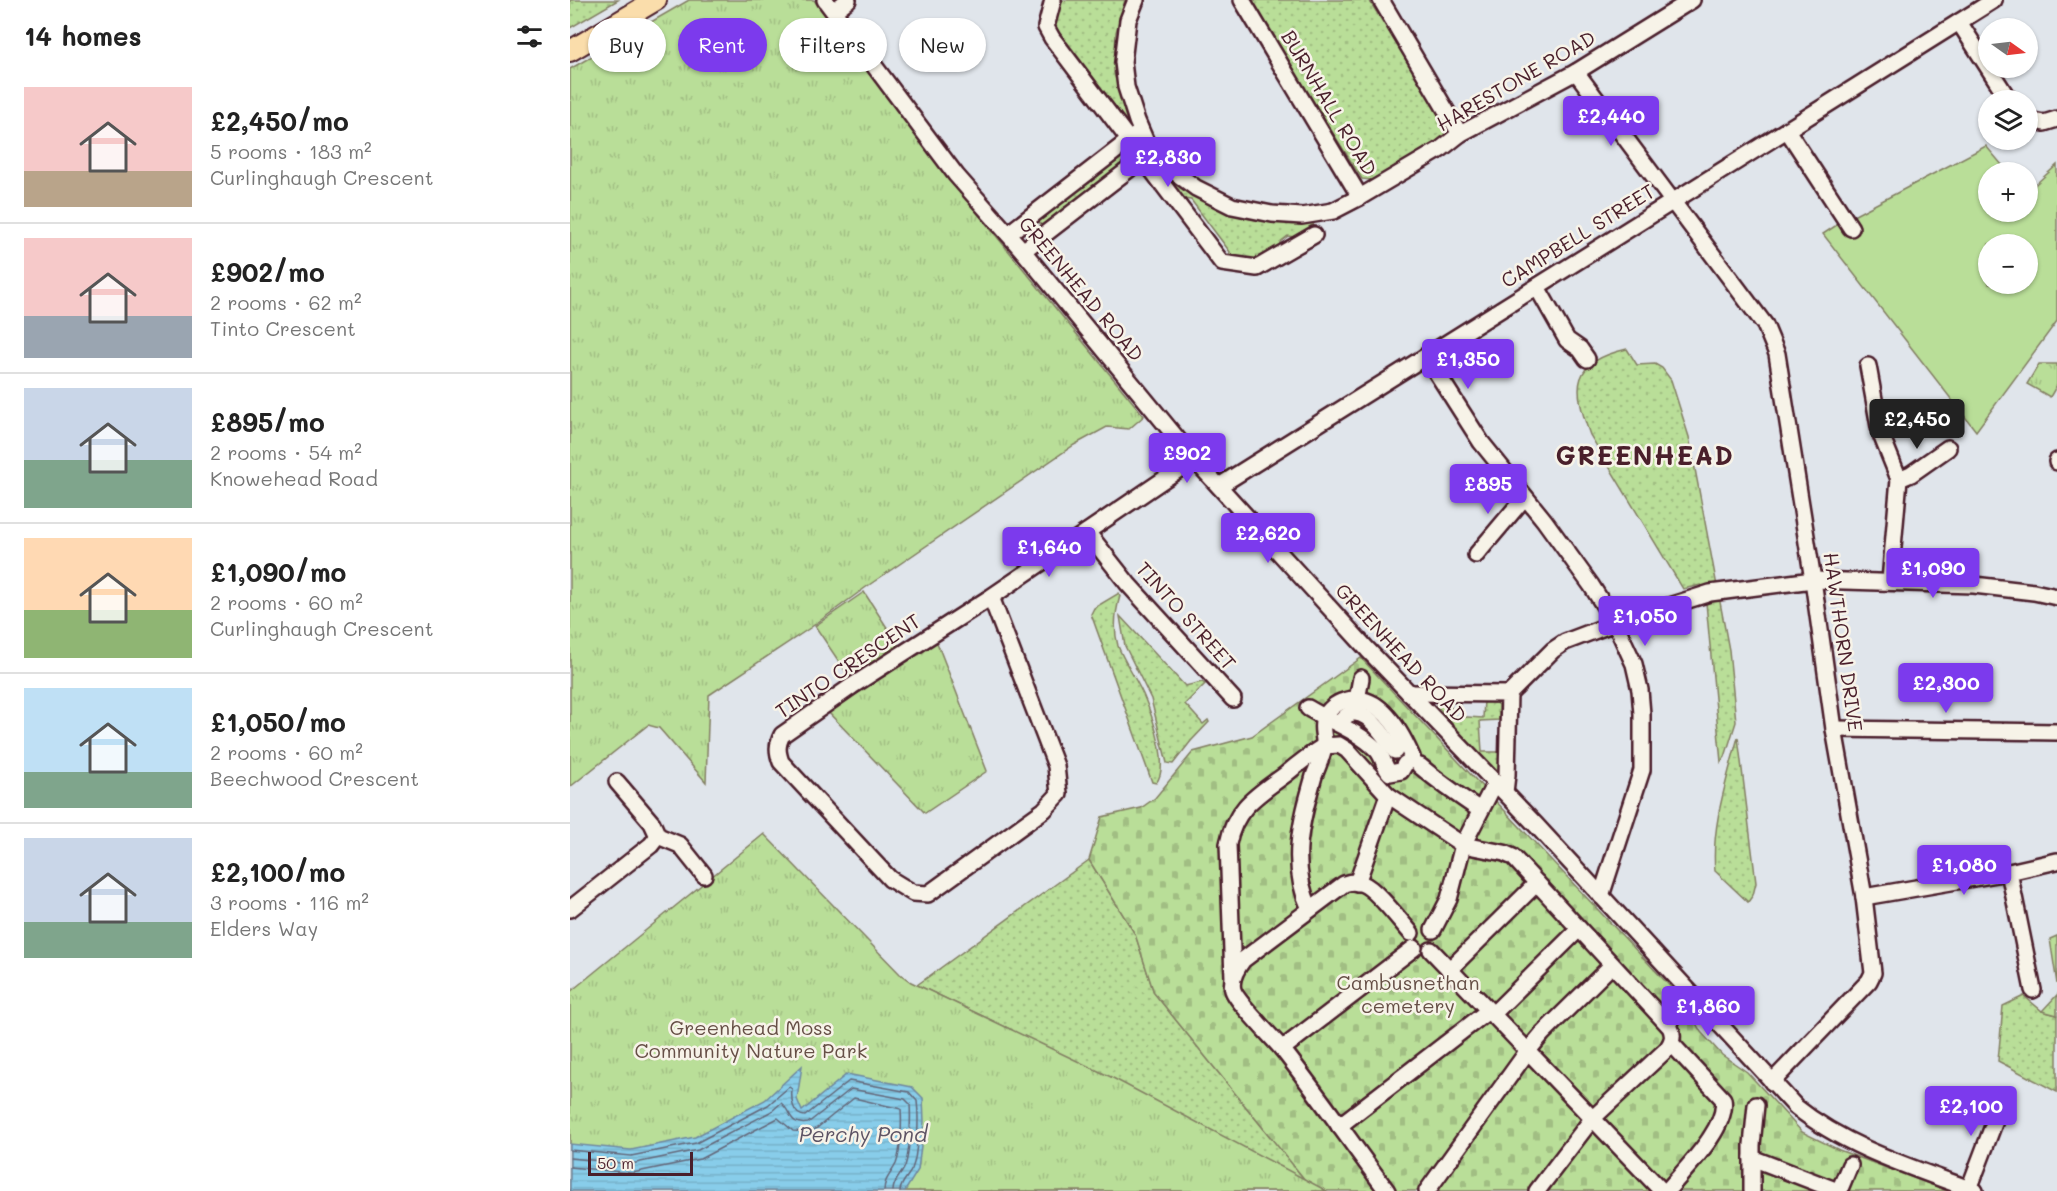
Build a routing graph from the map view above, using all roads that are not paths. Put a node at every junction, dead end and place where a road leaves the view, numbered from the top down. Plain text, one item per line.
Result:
1 (656, 0) edge
2 (848, 0) edge
3 (1053, 0) edge
4 (1136, 0) edge
5 (1242, 0) edge
6 (1692, 0) edge
7 (1994, 0) edge
8 (1387, 2) edge
9 (830, 6) edge
10 (1959, 22) junction
11 (570, 51) edge
12 (1576, 72) junction
13 (2003, 90) edge
14 (2057, 119) edge
15 (2038, 122) edge
16 (1787, 130) junction
17 (1460, 134) junction
18 (1136, 136) junction
19 (1148, 155) junction
20 (1360, 197) junction
21 (1673, 202) junction
22 (1851, 228) dead end
23 (1008, 234) junction
24 (1314, 235) dead end
25 (1023, 250) junction
26 (1537, 287) junction
27 (1426, 356) junction
28 (1587, 358) dead end
29 (1868, 366) dead end
30 (1948, 448) dead end
31 (1194, 459) junction
32 (1899, 479) junction
33 (1219, 486) junction
34 (1525, 497) junction
35 (1088, 532) junction
36 (1476, 555) dead end
37 (1813, 580) junction
38 (1890, 581) junction
39 (992, 597) junction
40 (2057, 597) edge
41 (1615, 623) junction
42 (1361, 678) dead end
43 (1379, 689) dead end
44 (1409, 693) junction
45 (1509, 694) junction
46 (1233, 699) dead end
47 (1337, 702) junction
48 (1372, 704) junction
49 (1308, 708) dead end
50 (1834, 729) junction
51 (2057, 732) edge
52 (1324, 746) junction
53 (1404, 756) junction
54 (617, 782) dead end
55 (1500, 788) junction
56 (1389, 795) junction
57 (1480, 810) junction
58 (658, 836) junction
59 (1463, 844) junction
60 (2057, 861) edge
61 (2009, 872) junction
62 (704, 875) dead end
63 (1357, 883) junction
64 (1537, 883) junction
65 (1601, 896) junction
66 (1864, 897) junction
67 (571, 906) edge
68 (1310, 909) junction
69 (1579, 929) junction
70 (1433, 930) junction
71 (1412, 940) junction
72 (1431, 950) junction
73 (1612, 965) junction
74 (1449, 970) junction
75 (1233, 978) junction
76 (2033, 990) dead end
77 (1490, 1013) junction
78 (1671, 1043) junction
79 (1282, 1050) junction
80 (1527, 1052) junction
81 (1772, 1082) junction
82 (2004, 1096) dead end
83 (1756, 1105) dead end
84 (1592, 1119) junction
85 (1339, 1126) junction
86 (1752, 1158) junction
87 (1850, 1166) dead end
88 (1972, 1190) edge
89 (1387, 1191) edge
90 (1427, 1191) edge
91 (1537, 1191) edge
92 (1662, 1191) edge
93 (1667, 1191) edge
94 (1752, 1191) edge
95 (1838, 1191) edge

1 - 11 main road
2 - 9 street
3 - 18 street
4 - 18 street
5 - 20 street, BURNHALL ROAD
6 - 12 street, HARESTONE ROAD
7 - 10 street, CAMPBELL STREET
8 - 17 street
9 - 23 street, GREENHEAD ROAD
10 - 13 street
10 - 16 street, CAMPBELL STREET
12 - 17 street, HARESTONE ROAD
12 - 21 street, HAWTHORN DRIVE
14 - 15 street
16 - 21 street, CAMPBELL STREET
16 - 22 street
17 - 20 street, HARESTONE ROAD
18 - 19 street
18 - 23 street
19 - 20 street, HARESTONE ROAD
19 - 24 street
19 - 25 street
21 - 26 street, CAMPBELL STREET
21 - 37 street, HAWTHORN DRIVE
23 - 25 street, GREENHEAD ROAD
25 - 31 street, GREENHEAD ROAD
26 - 27 street, CAMPBELL STREET
26 - 28 street
27 - 33 street, CAMPBELL STREET
27 - 34 street
29 - 32 street
30 - 32 street
31 - 33 street, GREENHEAD ROAD
31 - 35 street, TINTO CRESCENT
32 - 38 street
33 - 44 street, GREENHEAD ROAD
34 - 36 street
34 - 41 street
35 - 39 street, TINTO CRESCENT
35 - 46 street, TINTO STREET
37 - 38 street
37 - 41 street
37 - 50 street, HAWTHORN DRIVE
38 - 40 street
39 - 39 street, TINTO CRESCENT
41 - 45 street
41 - 65 street
42 - 47 street
43 - 48 street
44 - 45 street
44 - 55 street, GREENHEAD ROAD
45 - 55 street
47 - 48 street
47 - 49 street
47 - 52 street
47 - 53 street
48 - 53 street
50 - 51 street
50 - 66 street, HAWTHORN DRIVE
52 - 56 street
52 - 68 street
52 - 75 street
53 - 57 street
54 - 58 street
55 - 57 street
55 - 65 street, GREENHEAD ROAD
56 - 59 street
56 - 63 street
57 - 59 street
58 - 62 street
58 - 67 street
59 - 64 street
59 - 70 street
60 - 61 street
61 - 66 street
61 - 76 street
63 - 68 street
63 - 71 street
64 - 69 street
64 - 74 street
65 - 81 street, GREENHEAD ROAD
66 - 81 street, HAWTHORN DRIVE
68 - 75 street
69 - 73 street
69 - 77 street
70 - 71 street
70 - 72 street
71 - 72 street
71 - 79 street
72 - 74 street
73 - 78 street
73 - 80 street
74 - 77 street
75 - 79 street
77 - 80 street
77 - 85 street
78 - 84 street
78 - 93 street
79 - 85 street
80 - 84 street
80 - 90 street
81 - 88 street, GREENHEAD ROAD
82 - 88 street
83 - 86 street
84 - 91 street
84 - 92 street
85 - 89 street
86 - 94 street
86 - 95 street
87 - 95 street

